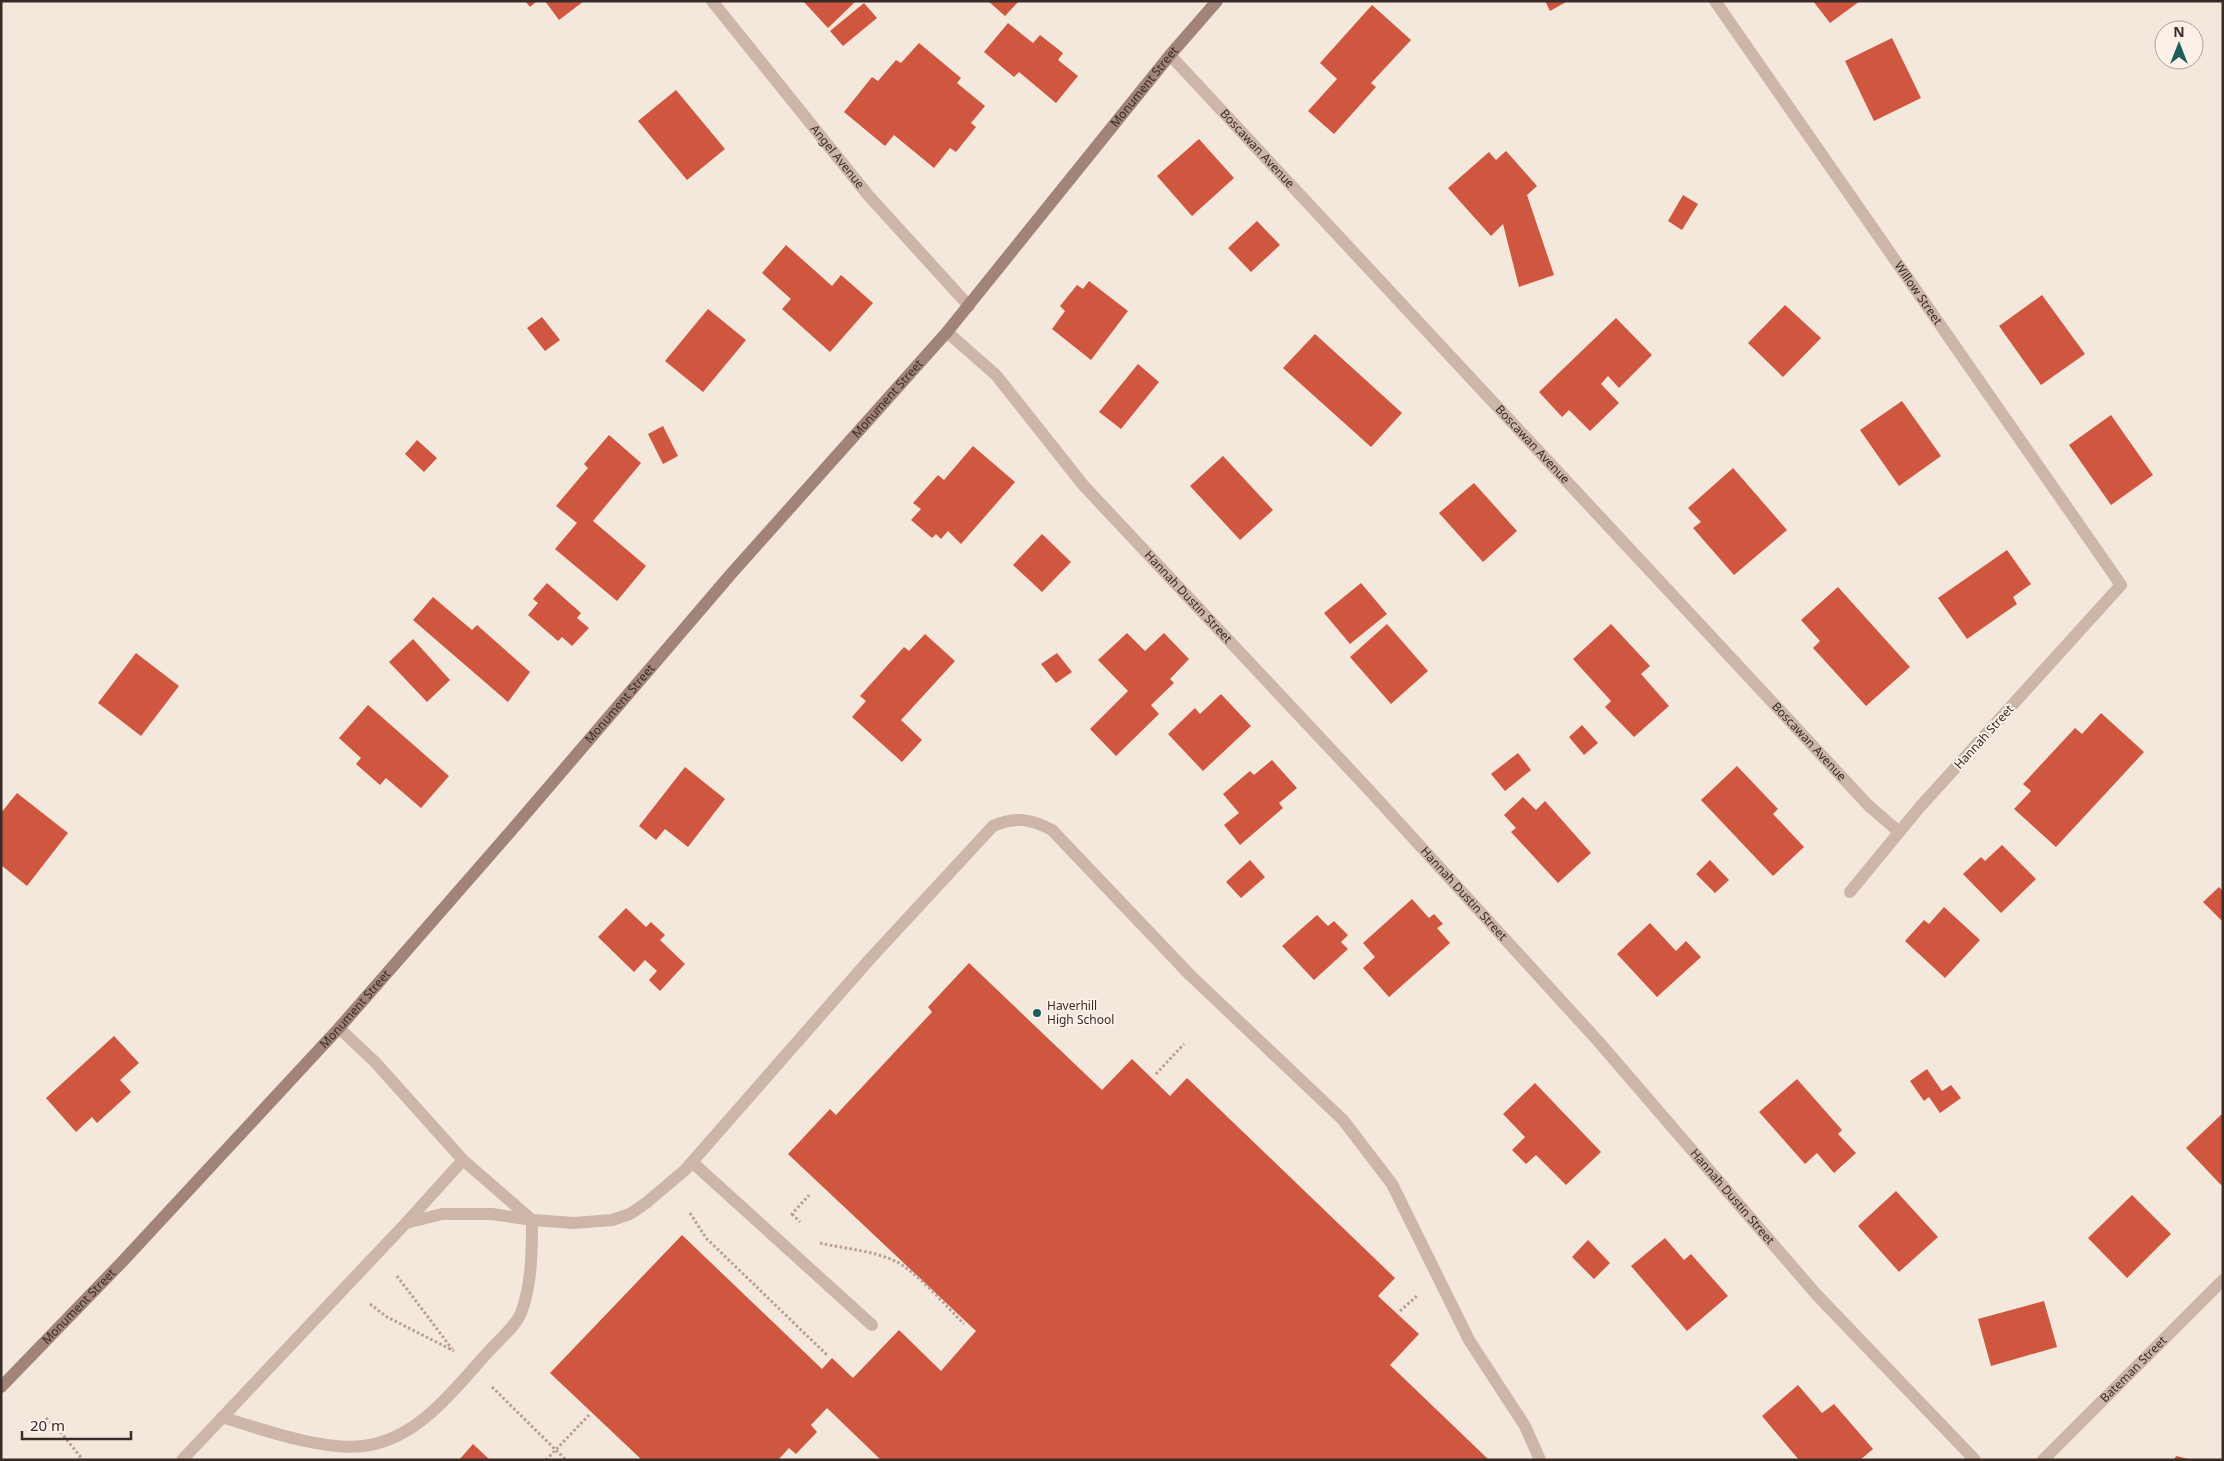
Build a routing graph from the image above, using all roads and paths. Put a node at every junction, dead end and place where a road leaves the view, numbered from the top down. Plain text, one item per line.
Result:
1 (712, 1) edge
2 (1217, 1) edge
3 (1714, 1) edge
4 (1170, 55) junction
5 (969, 306) junction
6 (947, 332) junction
7 (2122, 585) joint
8 (1899, 832) junction
9 (1850, 892) dead end
10 (339, 1028) junction
11 (1184, 1044) dead end
12 (1156, 1074) dead end
13 (463, 1160) junction
14 (692, 1162) junction
15 (809, 1195) dead end
16 (690, 1213) dead end
17 (792, 1214) junction
18 (788, 1217) dead end
19 (532, 1220) junction
20 (406, 1223) junction
21 (803, 1226) dead end
22 (815, 1237) dead end
23 (397, 1276) dead end
24 (2223, 1280) edge
25 (370, 1304) dead end
26 (964, 1324) dead end
27 (872, 1325) dead end
28 (827, 1355) dead end
29 (1, 1387) edge
30 (492, 1388) dead end
31 (588, 1415) dead end
32 (222, 1417) junction
33 (46, 1418) dead end
34 (556, 1450) junction
35 (83, 1460) edge
36 (182, 1460) edge
37 (546, 1460) edge
38 (566, 1460) edge
39 (1540, 1460) edge
40 (1975, 1460) edge
41 (2043, 1460) edge

1 - 5 street, Angel Avenue
2 - 4 main road, Monument Street
3 - 7 street, Willow Street
4 - 5 main road, Monument Street
4 - 8 street, Boscawan Avenue
5 - 6 main road, Monument Street
6 - 10 main road, Monument Street
6 - 40 street, Hannah Dustin Street
7 - 8 street, Hannah Street
8 - 9 street, Hannah Street
10 - 13 street
10 - 29 main road, Monument Street
11 - 12 path
13 - 19 street
13 - 20 street
14 - 19 street
14 - 27 street
14 - 39 street
15 - 17 path
16 - 28 path
17 - 18 path
17 - 21 path
19 - 20 street
19 - 32 street
20 - 32 street
22 - 26 path
23 - 25 path
24 - 41 street, Bateman Street
30 - 34 path
31 - 34 path
32 - 36 street
33 - 35 path
34 - 37 path
34 - 38 path

